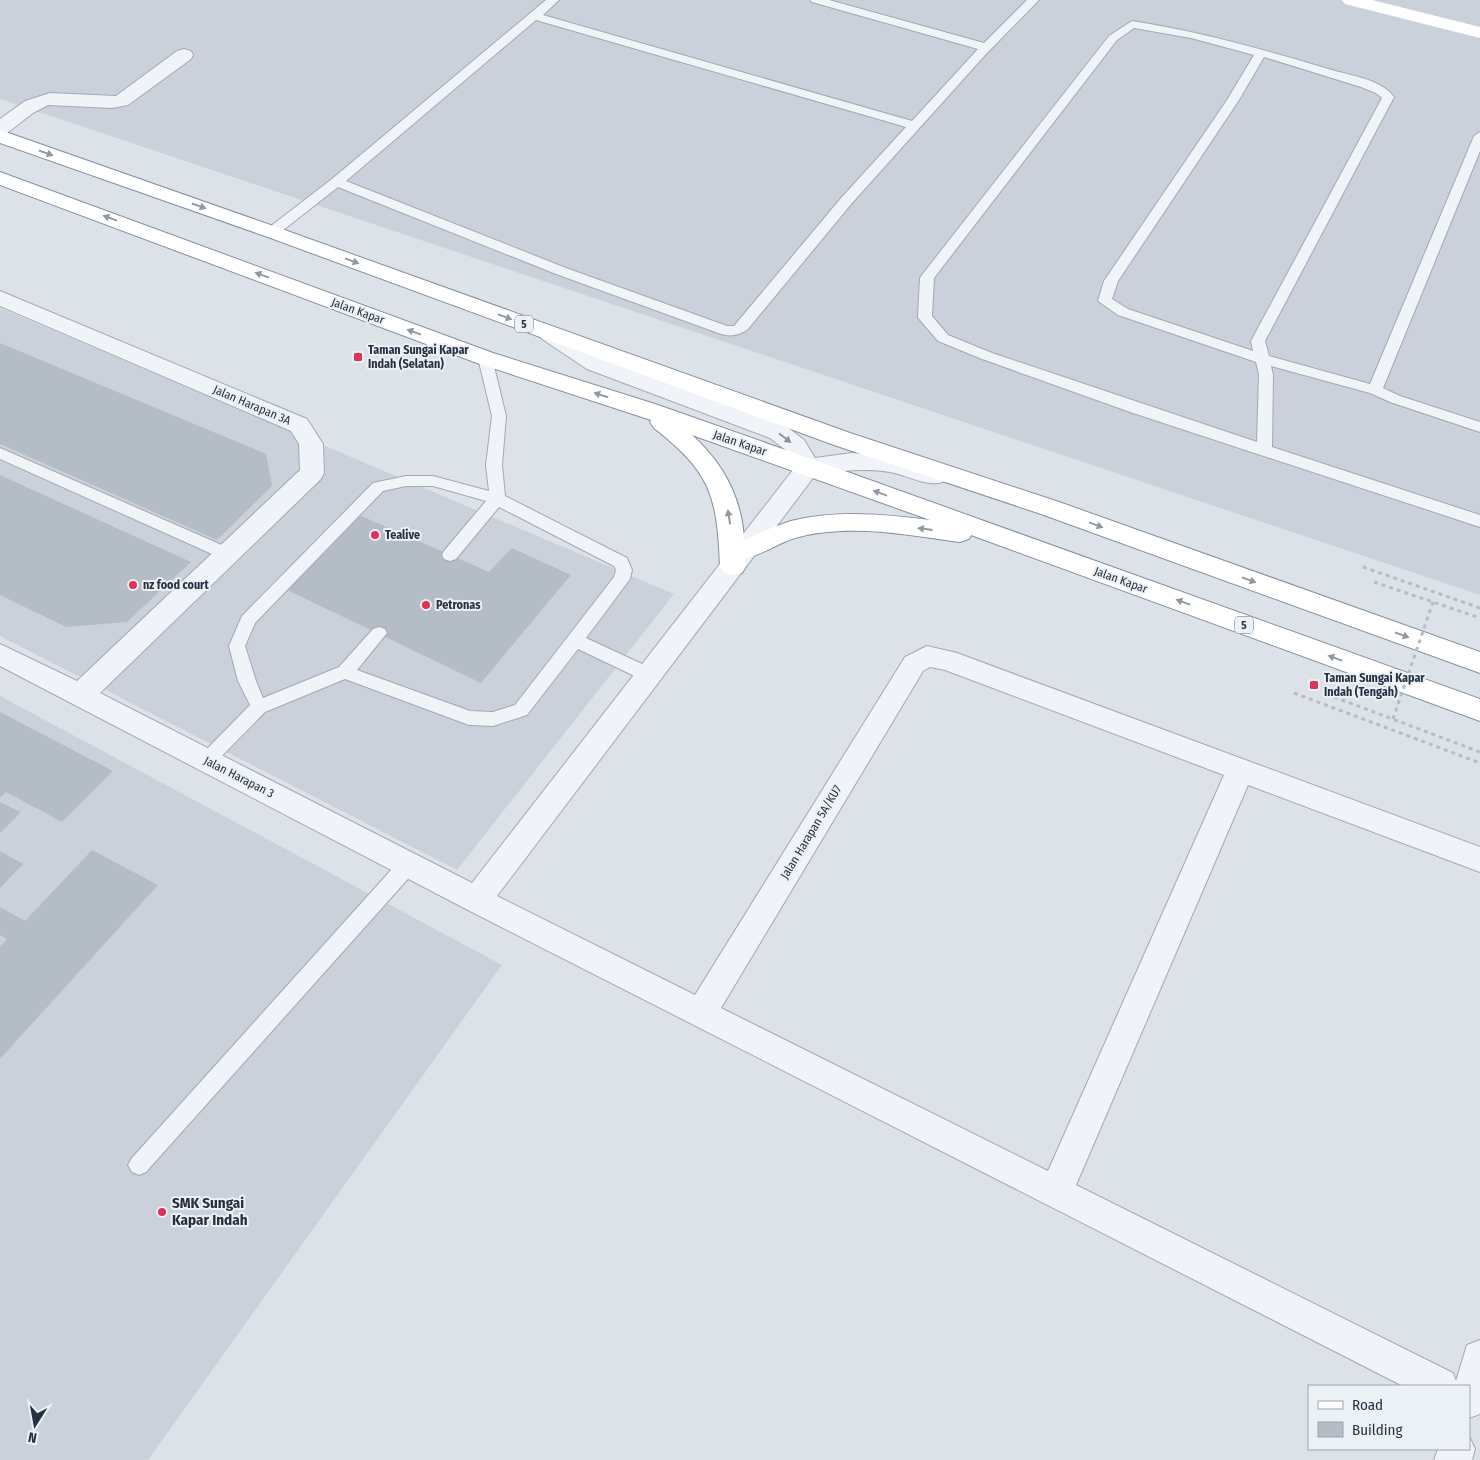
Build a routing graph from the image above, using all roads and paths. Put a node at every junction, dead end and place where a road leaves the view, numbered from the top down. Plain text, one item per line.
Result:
1 (554, 0) edge
2 (816, 0) edge
3 (1034, 0) edge
4 (1351, 0) edge
5 (535, 16) junction
6 (1480, 32) edge
7 (987, 48) junction
8 (1260, 54) junction
9 (184, 55) dead end
10 (915, 126) junction
11 (0, 129) edge
12 (0, 136) edge
13 (1480, 136) edge
14 (0, 178) edge
15 (337, 182) junction
16 (272, 232) junction
17 (0, 298) edge
18 (550, 334) junction
19 (485, 358) junction
20 (1262, 359) junction
21 (1375, 390) junction
22 (647, 410) junction
23 (1480, 427) edge
24 (1264, 449) junction
25 (0, 453) edge
26 (809, 467) junction
27 (497, 500) junction
28 (1050, 508) junction
29 (1480, 521) edge
30 (1009, 539) junction
31 (227, 554) junction
32 (450, 555) dead end
33 (739, 557) junction
34 (1363, 567) dead end
35 (1374, 582) dead end
36 (1433, 602) junction
37 (1480, 608) edge
38 (1480, 618) edge
39 (379, 633) dead end
40 (575, 640) junction
41 (0, 654) edge
42 (1480, 663) edge
43 (345, 672) junction
44 (649, 675) junction
45 (1294, 692) dead end
46 (80, 695) junction
47 (1334, 697) dead end
48 (259, 707) junction
49 (1480, 710) edge
50 (1393, 719) junction
51 (1480, 752) edge
52 (207, 760) junction
53 (1480, 763) edge
54 (1240, 770) junction
55 (1480, 860) edge
56 (408, 864) junction
57 (477, 900) junction
58 (701, 1013) junction
59 (139, 1165) dead end
60 (1056, 1192) junction
61 (1480, 1358) edge
62 (1438, 1385) edge
63 (1470, 1396) edge

1 - 5 lane
2 - 7 lane
3 - 7 lane
4 - 6 main road
5 - 10 lane
5 - 15 lane
7 - 10 lane
8 - 20 lane
8 - 20 lane
8 - 24 lane
9 - 11 street
10 - 15 lane
12 -> 16 main road, 5
13 - 21 lane
19 -> 14 main road, Jalan Kapar / 5
15 - 16 lane
16 -> 18 main road, 5
17 - 31 street, Jalan Harapan 3A
18 -> 26 street
18 - 28 main road, 5
22 -> 19 main road, Jalan Kapar / 5
19 - 27 lane
20 - 21 lane
20 - 24 lane
21 - 23 lane
22 - 26 main road, Jalan Kapar / 5
33 -> 22 main road
24 - 29 lane
25 - 31 lane
26 - 28 street
30 -> 26 main road, Jalan Kapar / 5
26 - 33 street
27 - 32 lane
27 - 40 lane
27 - 48 lane
28 -> 42 main road, 5
30 -> 33 main road
49 -> 30 main road, Jalan Kapar / 5
31 - 46 street, Jalan Harapan 3A
33 - 44 street
34 - 37 path
35 - 36 path
36 - 38 path
36 - 50 path, bridge
39 - 43 lane
40 - 43 lane
40 - 44 lane
41 - 46 street, Jalan Harapan 3
43 - 48 lane
44 - 57 street
45 - 53 path
46 - 52 street, Jalan Harapan 3
47 - 50 path
48 - 52 lane
50 - 51 path
52 - 56 street, Jalan Harapan 3
54 - 55 street
54 - 58 street, Jalan Harapan 5A/KU7
54 - 60 street
56 - 57 street, Jalan Harapan 3
56 - 59 lane
57 - 58 street, Jalan Harapan 3
58 - 60 street, Jalan Harapan 3
60 - 62 street, Jalan Harapan 3
61 - 63 street

